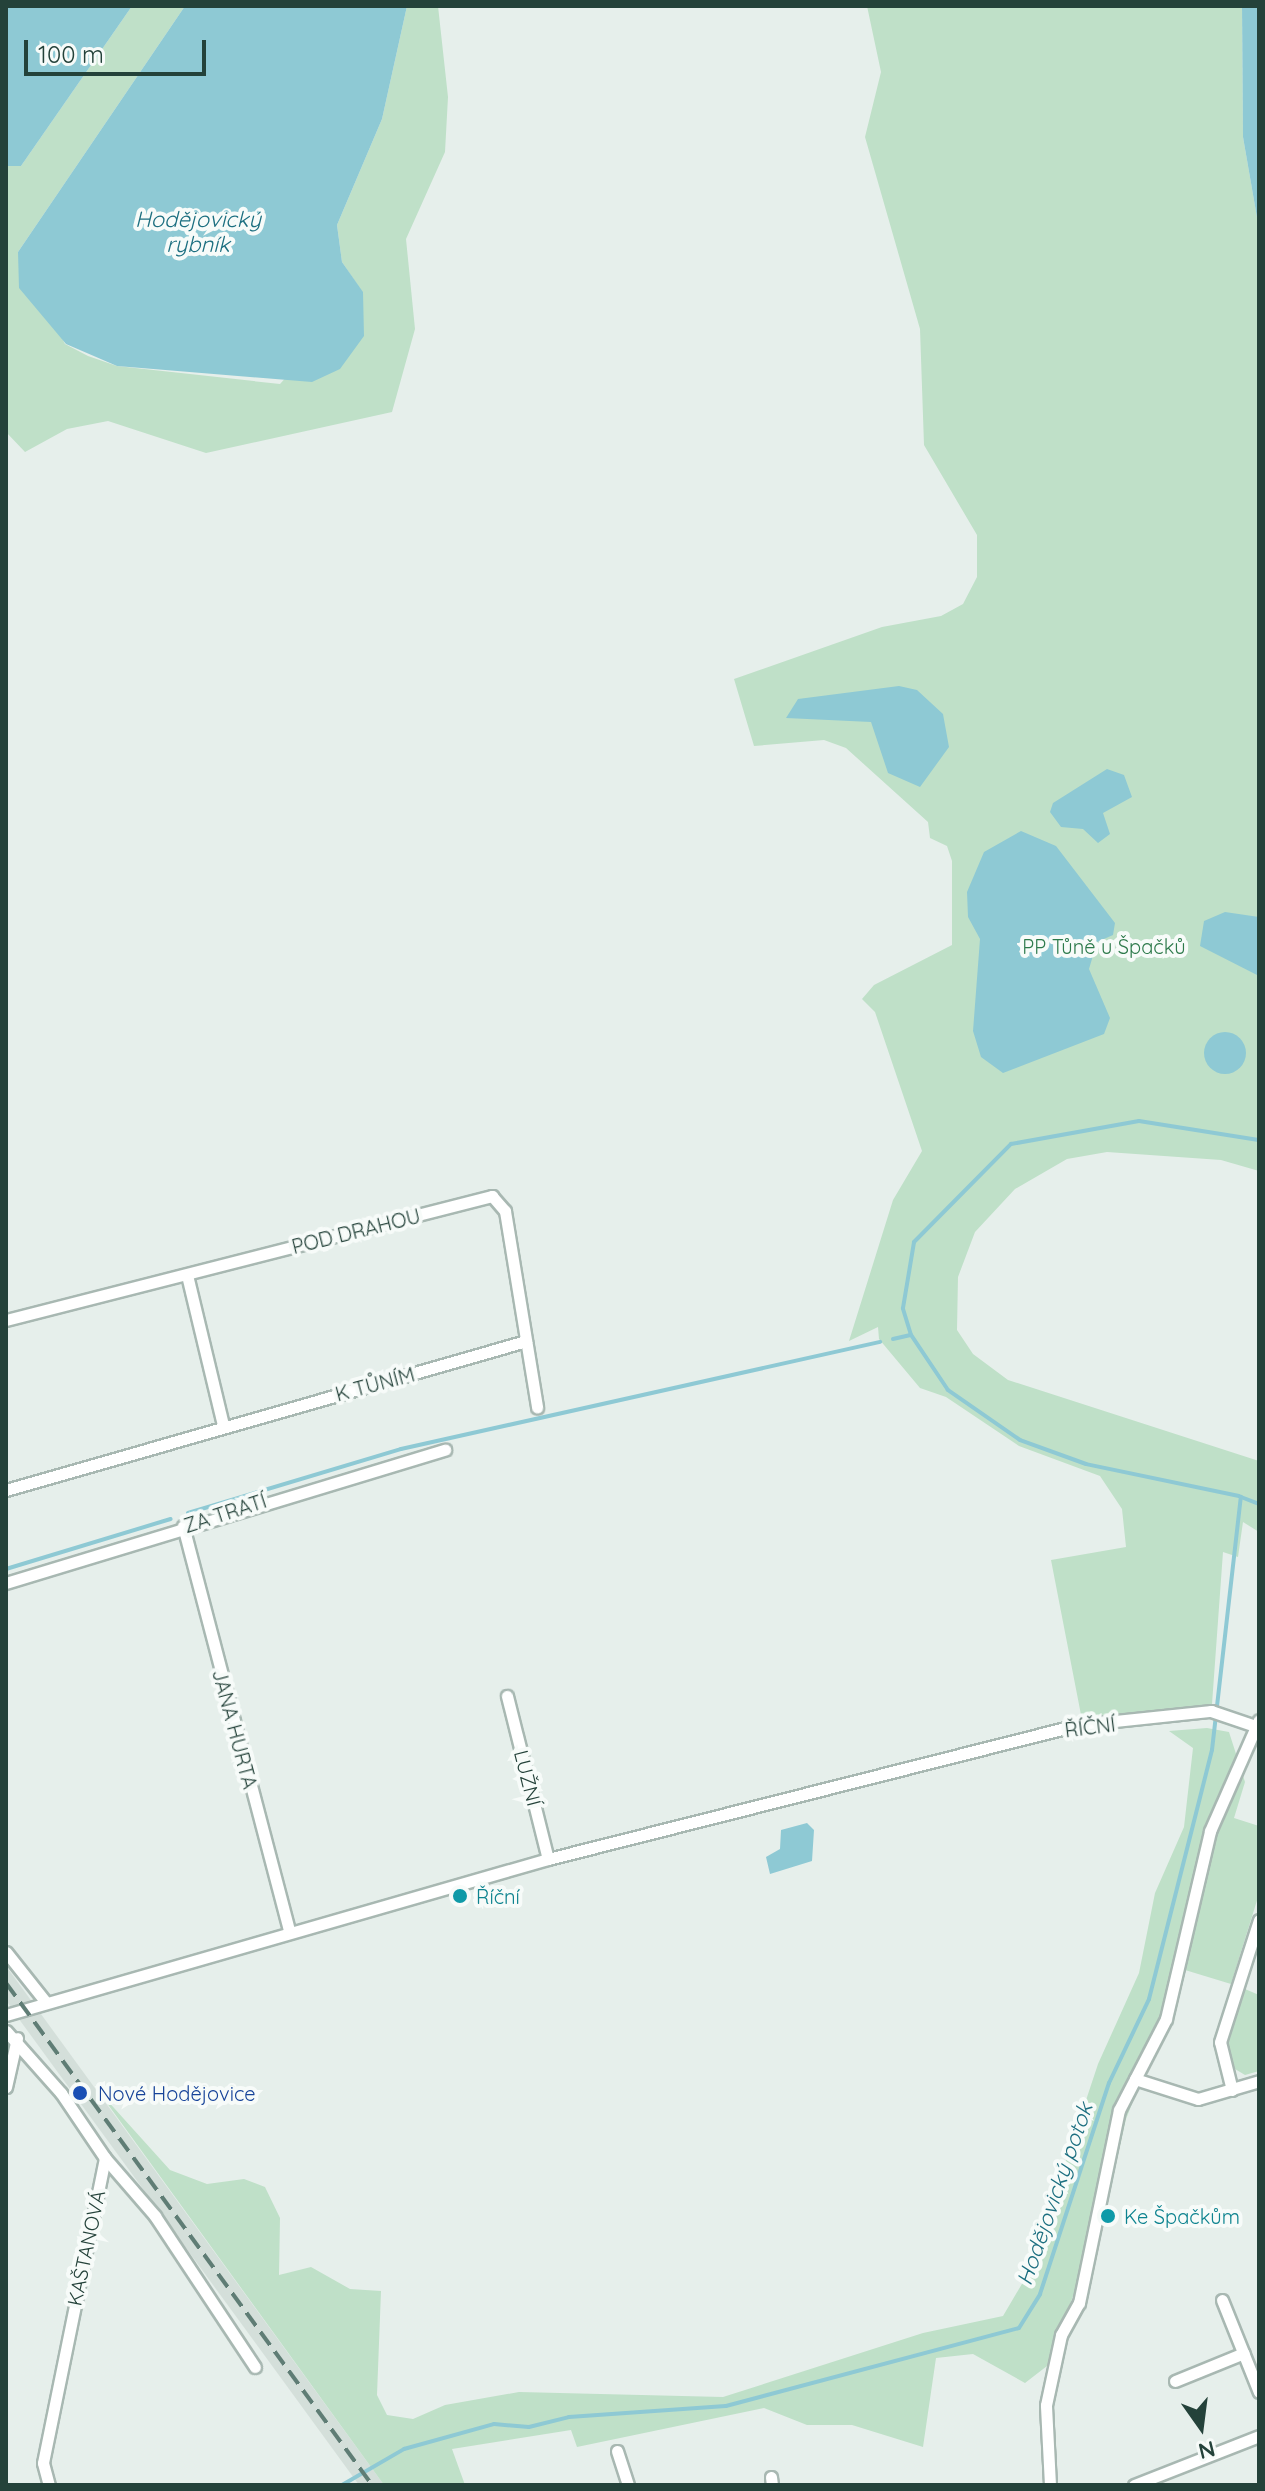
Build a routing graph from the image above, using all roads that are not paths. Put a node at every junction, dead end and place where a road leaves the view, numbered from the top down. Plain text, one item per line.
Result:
1 (187, 1275) junction
2 (6, 1320) edge
3 (526, 1341) junction
4 (537, 1407) dead end
5 (223, 1425) junction
6 (445, 1450) dead end
7 (6, 1490) edge
8 (183, 1526) junction
9 (6, 1583) edge
10 (507, 1696) dead end
11 (1257, 1723) edge
12 (548, 1859) junction
13 (1259, 1920) edge
14 (289, 1931) junction
15 (6, 1952) edge
16 (45, 2001) junction
17 (6, 2015) edge
18 (12, 2034) edge
19 (1135, 2079) junction
20 (1259, 2081) edge
21 (6, 2087) edge
22 (1232, 2090) junction
23 (105, 2158) junction
24 (1222, 2300) dead end
25 (1244, 2353) junction
26 (255, 2367) dead end
27 (1175, 2381) dead end
28 (1259, 2392) edge
29 (1259, 2436) edge
30 (617, 2451) dead end
31 (49, 2485) edge
32 (628, 2485) edge
33 (1050, 2485) edge
34 (1134, 2485) edge

1 - 2 street, POD DRAHOU
1 - 3 street, POD DRAHOU
1 - 5 street
3 - 4 street, POD DRAHOU
3 - 5 street, K TŮNÍM
5 - 7 street, K TŮNÍM
6 - 8 street, ZA TRATÍ
8 - 9 street, ZA TRATÍ
8 - 14 street, JANA HURTA
10 - 12 street, LUŽNÍ
11 - 12 street, ŘÍČNÍ
11 - 19 street
12 - 14 street, ŘÍČNÍ
13 - 22 street
14 - 16 street, ŘÍČNÍ
15 - 16 street
16 - 17 street, ŘÍČNÍ
18 - 21 street
18 - 23 street
19 - 22 street
19 - 33 street
20 - 22 street
23 - 26 street
23 - 31 street, KAŠTANOVÁ
24 - 25 street
25 - 27 street
25 - 28 street
29 - 34 street
30 - 32 street

